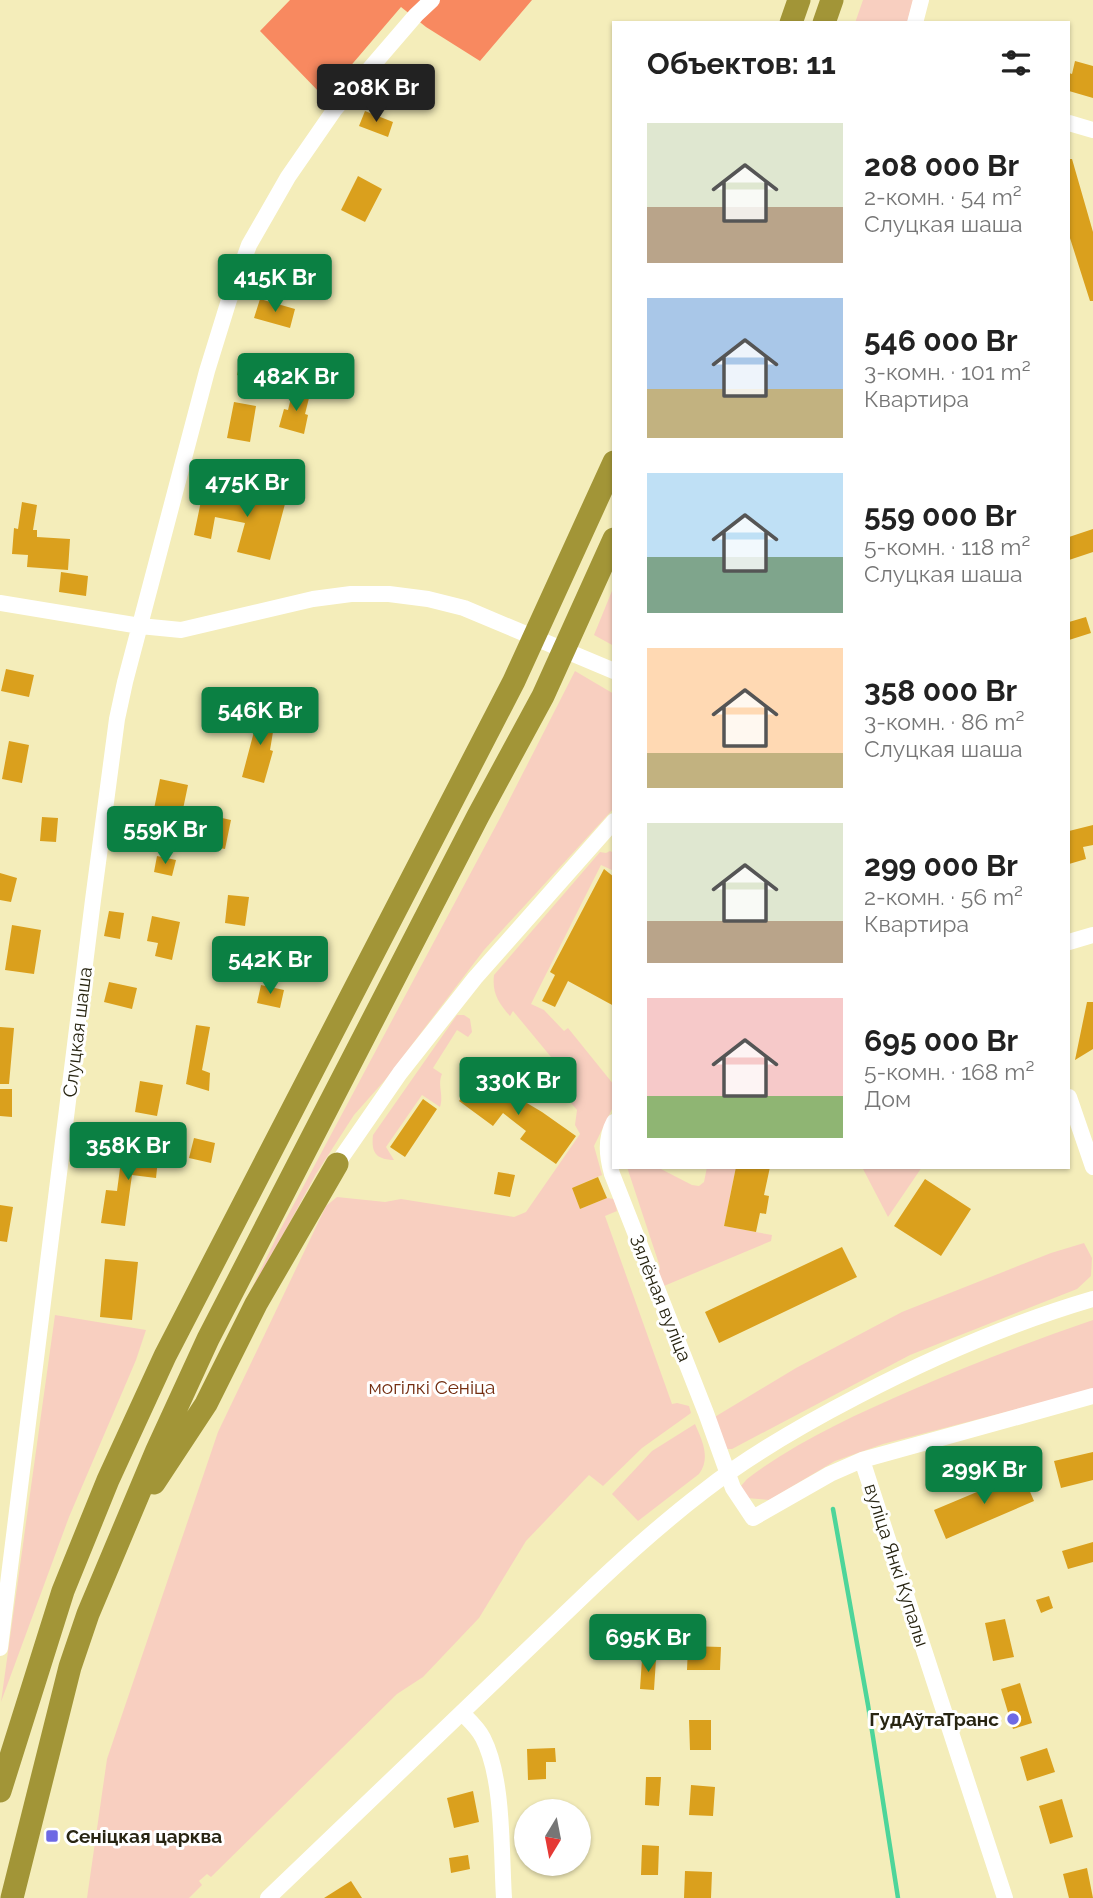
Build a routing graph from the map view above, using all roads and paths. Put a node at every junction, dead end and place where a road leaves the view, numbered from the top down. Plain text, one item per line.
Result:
1 (432, 0) edge
2 (799, 0) edge
3 (832, 0) edge
4 (921, 0) edge
5 (791, 21) edge
6 (825, 21) edge
7 (916, 21) edge
8 (1070, 123) edge
9 (1093, 130) edge
10 (612, 466) edge
11 (612, 543) edge
12 (0, 603) edge
13 (140, 626) junction
14 (612, 670) edge
15 (608, 837) edge
16 (1093, 935) edge
17 (1070, 943) edge
18 (1070, 1100) edge
19 (612, 1129) edge
20 (337, 1164) joint
21 (1093, 1167) edge
22 (1093, 1299) edge
23 (1093, 1396) edge
24 (862, 1460) junction
25 (728, 1474) junction
26 (122, 1533) junction
27 (0, 1647) edge
28 (462, 1713) junction
29 (0, 1791) edge
30 (12, 1898) edge
31 (268, 1898) edge
32 (504, 1898) edge
33 (1005, 1898) edge

1 - 13 street, Слуцкая шаша
2 - 5 highway
3 - 6 highway
4 - 7 street
8 - 9 street
10 - 29 highway
11 - 26 highway
12 - 13 street
13 - 14 street
13 - 27 street, Слуцкая шаша
15 - 20 street
16 - 17 street
18 - 21 street
19 - 25 street, Зялёная вуліца
20 - 26 highway
22 - 25 street
23 - 24 street, вуліца Янкі Купалы
24 - 25 street, Зялёная вуліца
24 - 33 street, вуліца Янкі Купалы
25 - 28 street
26 - 30 highway
28 - 31 street
28 - 32 street

